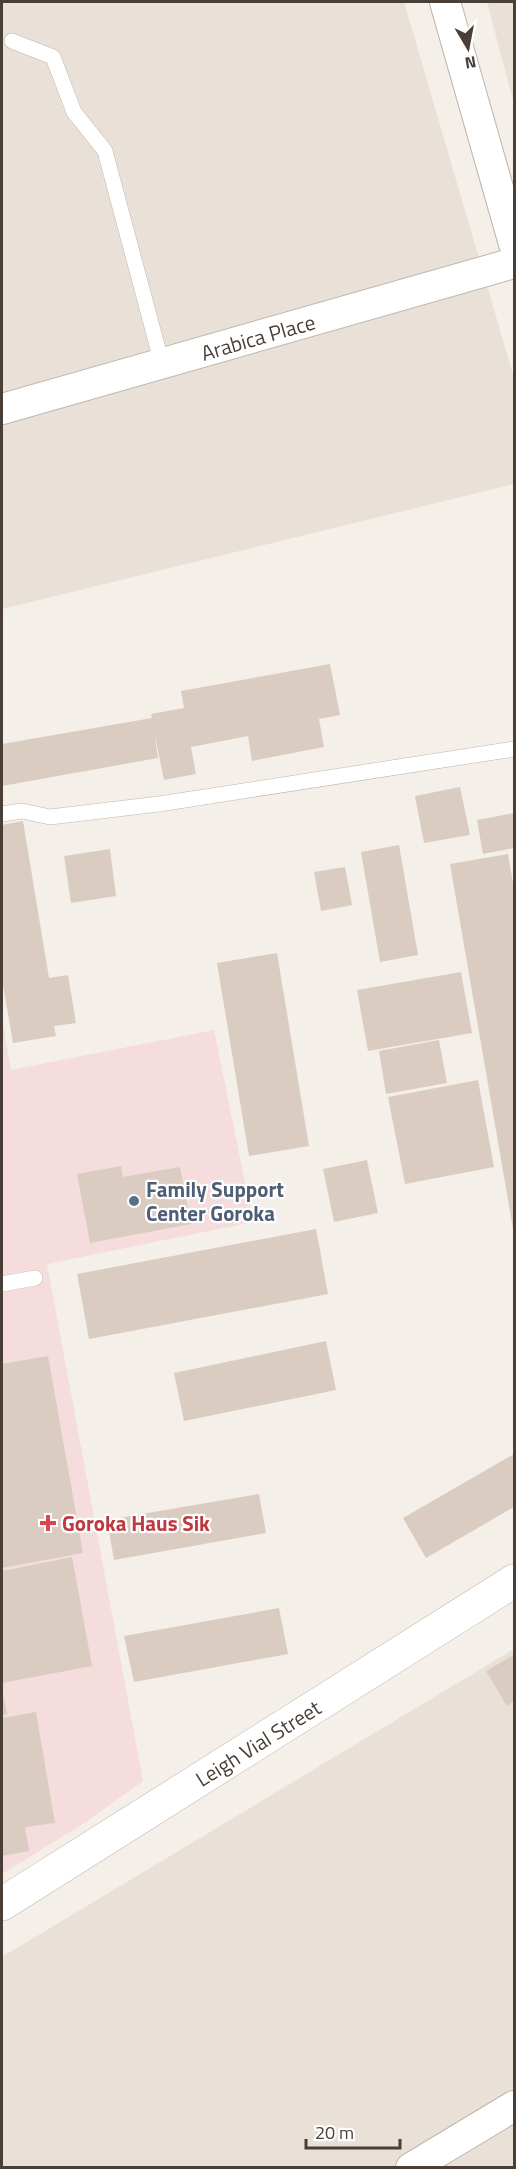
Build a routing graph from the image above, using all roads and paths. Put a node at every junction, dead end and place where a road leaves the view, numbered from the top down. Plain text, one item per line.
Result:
1 (445, 2) edge
2 (12, 41) dead end
3 (514, 244) edge
4 (514, 263) edge
5 (162, 364) junction
6 (2, 409) edge
7 (514, 749) edge
8 (2, 814) edge
9 (35, 1278) dead end
10 (2, 1284) edge
11 (514, 1581) edge
12 (2, 1904) edge
13 (514, 2106) edge
14 (411, 2168) edge

1 - 3 street
2 - 5 lane
4 - 5 street, Arabica Place
5 - 6 street, Arabica Place
7 - 8 lane
9 - 10 lane
11 - 12 street, Leigh Vial Street
13 - 14 street

